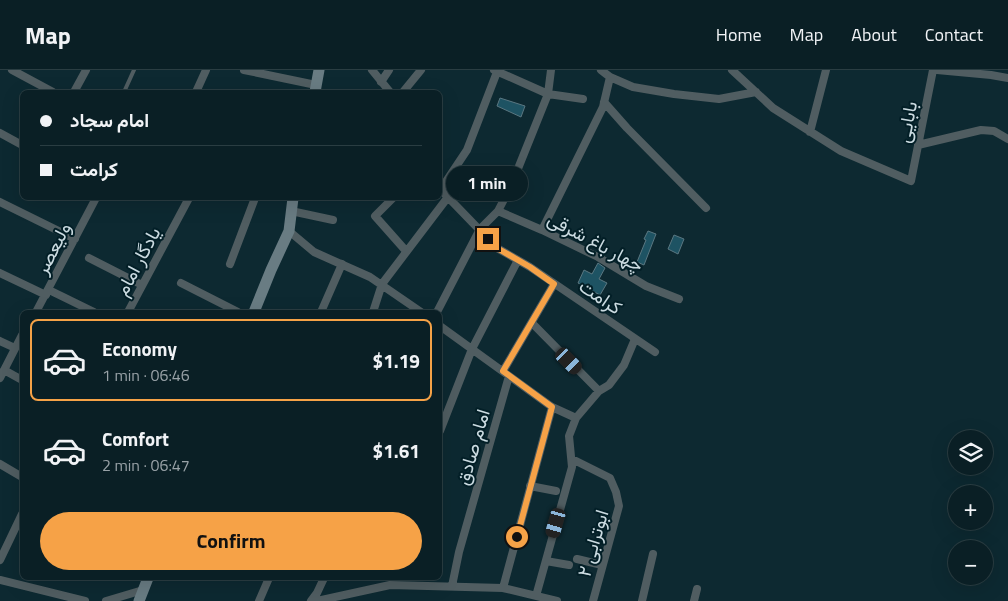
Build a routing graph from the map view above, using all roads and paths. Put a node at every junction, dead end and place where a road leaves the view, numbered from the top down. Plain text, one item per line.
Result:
1 (12, 70) edge
2 (86, 70) edge
3 (134, 70) edge
4 (206, 70) edge
5 (244, 70) edge
6 (319, 70) edge
7 (372, 70) edge
8 (389, 70) edge
9 (421, 70) edge
10 (552, 70) edge
11 (601, 70) edge
12 (732, 70) edge
13 (826, 70) edge
14 (935, 70) edge
15 (496, 71) edge
16 (610, 77) junction
17 (1008, 78) edge
18 (381, 82) junction
19 (316, 89) edge
20 (46, 90) edge
21 (75, 90) edge
22 (125, 90) edge
23 (197, 90) edge
24 (386, 90) edge
25 (405, 90) edge
26 (756, 92) junction
27 (548, 94) junction
28 (582, 99) dead end
29 (604, 102) junction
30 (810, 132) junction
31 (0, 133) edge
32 (1008, 139) edge
33 (20, 141) edge
34 (918, 145) junction
35 (442, 186) edge
36 (442, 191) edge
37 (448, 197) junction
38 (95, 200) edge
39 (188, 200) edge
40 (254, 200) edge
41 (293, 200) edge
42 (391, 200) edge
43 (0, 202) edge
44 (706, 208) dead end
45 (498, 210) junction
46 (291, 211) junction
47 (333, 220) dead end
48 (480, 229) junction
49 (542, 230) junction
50 (289, 231) junction
51 (75, 239) junction
52 (406, 251) junction
53 (89, 258) dead end
54 (518, 260) junction
55 (230, 264) dead end
56 (342, 264) junction
57 (0, 273) edge
58 (181, 283) dead end
59 (382, 284) junction
60 (554, 284) junction
61 (142, 285) junction
62 (48, 292) junction
63 (679, 299) dead end
64 (37, 310) edge
65 (89, 310) edge
66 (129, 310) edge
67 (234, 310) edge
68 (255, 310) edge
69 (322, 310) edge
70 (374, 310) edge
71 (418, 310) edge
72 (438, 310) edge
73 (532, 323) junction
74 (442, 327) edge
75 (20, 339) edge
76 (635, 339) junction
77 (0, 341) edge
78 (15, 348) junction
79 (472, 349) junction
80 (655, 352) dead end
81 (4, 370) junction
82 (506, 374) junction
83 (0, 378) edge
84 (20, 379) edge
85 (599, 391) junction
86 (552, 407) junction
87 (576, 418) junction
88 (442, 427) edge
89 (572, 459) junction
90 (0, 464) edge
91 (20, 476) edge
92 (530, 486) junction
93 (556, 491) dead end
94 (20, 518) edge
95 (653, 554) dead end
96 (577, 559) dead end
97 (0, 560) edge
98 (546, 561) junction
99 (602, 564) junction
100 (569, 565) dead end
101 (0, 580) edge
102 (147, 580) edge
103 (268, 580) edge
104 (323, 580) edge
105 (391, 581) edge
106 (452, 586) junction
107 (503, 588) junction
108 (697, 589) dead end
109 (141, 596) edge
110 (536, 596) junction
111 (317, 598) edge
112 (85, 601) edge
113 (106, 601) edge
114 (259, 601) edge
115 (311, 601) edge
116 (557, 601) edge
117 (593, 601) edge
118 (642, 601) edge
119 (694, 601) edge

1 - 20 street
2 - 21 street
3 - 22 lane
4 - 23 street
5 - 19 street
6 - 19 street
7 - 18 street
8 - 18 street
9 - 25 street
10 - 27 street
11 - 16 street
12 - 26 street
13 - 30 street
14 - 17 street
14 - 34 street, بابایی
15 - 27 street
15 - 35 street
16 - 26 street
16 - 29 street
18 - 24 street
26 - 30 street
27 - 28 street
27 - 45 street
29 - 44 street
29 - 49 street
30 - 34 street, بابایی
31 - 33 street
32 - 34 street
36 - 37 street, کرامت
37 - 48 street, کرامت
37 - 52 street
38 - 51 street, ولیعصر
39 - 61 street, یادگار امام
40 - 55 street
41 - 46 street
42 - 52 street
43 - 51 street
45 - 48 street
45 - 49 street, چهار باغ شرقی
46 - 47 street
46 - 50 street
48 - 54 street, کرامت
48 - 72 street
49 - 63 street, چهار باغ شرقی
50 - 56 street
50 - 68 street
51 - 62 street, ولیعصر
52 - 59 street
53 - 61 street
54 - 60 street, کرامت
54 - 79 street
56 - 59 street
56 - 69 street
57 - 62 street
58 - 67 street
59 - 70 street
59 - 71 street
60 - 73 street, امام صادق
60 - 76 street, کرامت
61 - 66 street, یادگار امام
62 - 64 street, ولیعصر
62 - 65 street
73 - 82 street, امام صادق
73 - 85 street
74 - 79 street
75 - 78 street
76 - 80 street, کرامت
76 - 85 street
77 - 78 street
78 - 81 street
79 - 82 street
79 - 88 street
81 - 83 street
81 - 84 street
82 - 86 street
82 - 106 street, امام صادق
85 - 87 street
86 - 87 street
86 - 92 street
87 - 89 street
89 - 98 street
89 - 99 street, ابوترابی ۲
90 - 91 street
92 - 93 street
92 - 107 street
94 - 97 street
95 - 118 street
96 - 99 street
98 - 100 street
98 - 110 street
99 - 117 street, ابوترابی ۲
101 - 112 street
102 - 109 street
103 - 114 street
104 - 111 street
105 - 106 street
105 - 111 street
106 - 107 street
107 - 110 street
108 - 119 street
109 - 113 street
110 - 116 street
111 - 115 street

